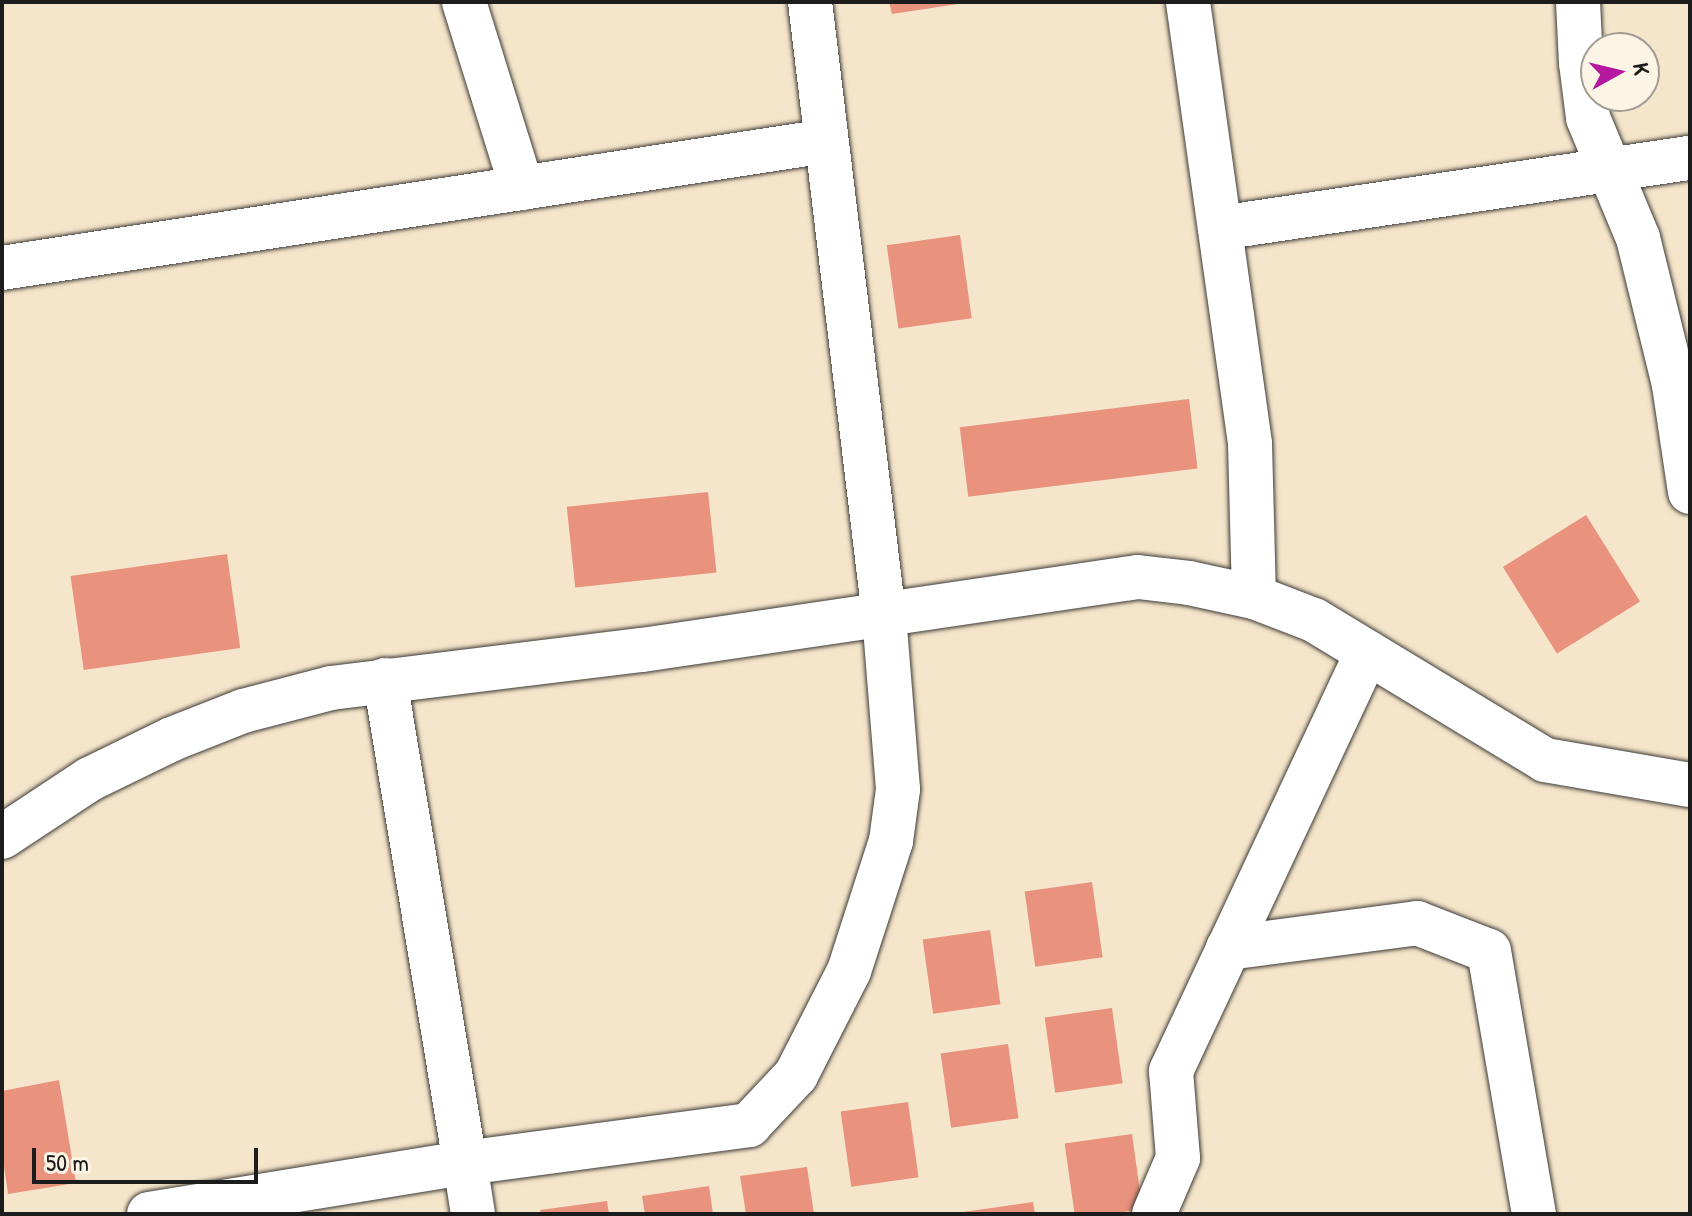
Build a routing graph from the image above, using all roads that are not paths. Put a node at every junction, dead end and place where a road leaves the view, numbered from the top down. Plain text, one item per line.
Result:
1 (464, 2) edge
2 (810, 2) edge
3 (1188, 2) edge
4 (1578, 2) edge
5 (826, 141) junction
6 (1690, 158) edge
7 (1609, 169) junction
8 (522, 188) junction
9 (1220, 228) junction
10 (2, 268) edge
11 (1690, 492) edge
12 (1254, 597) junction
13 (884, 616) junction
14 (1367, 653) junction
15 (385, 680) junction
16 (1690, 785) edge
17 (2, 837) edge
18 (1228, 948) junction
19 (465, 1163) junction
20 (149, 1214) edge
21 (473, 1214) edge
22 (1154, 1214) edge
23 (1534, 1214) edge

1 - 8 street
2 - 5 street
3 - 9 street
4 - 7 street
5 - 8 street
5 - 13 street
6 - 7 street
7 - 9 street
7 - 11 street
8 - 10 street
9 - 12 street
12 - 13 street
12 - 14 street
13 - 15 street
13 - 19 street
14 - 16 street
14 - 18 street
15 - 17 street
15 - 19 street
18 - 22 street
18 - 23 street
19 - 20 street
19 - 21 street

